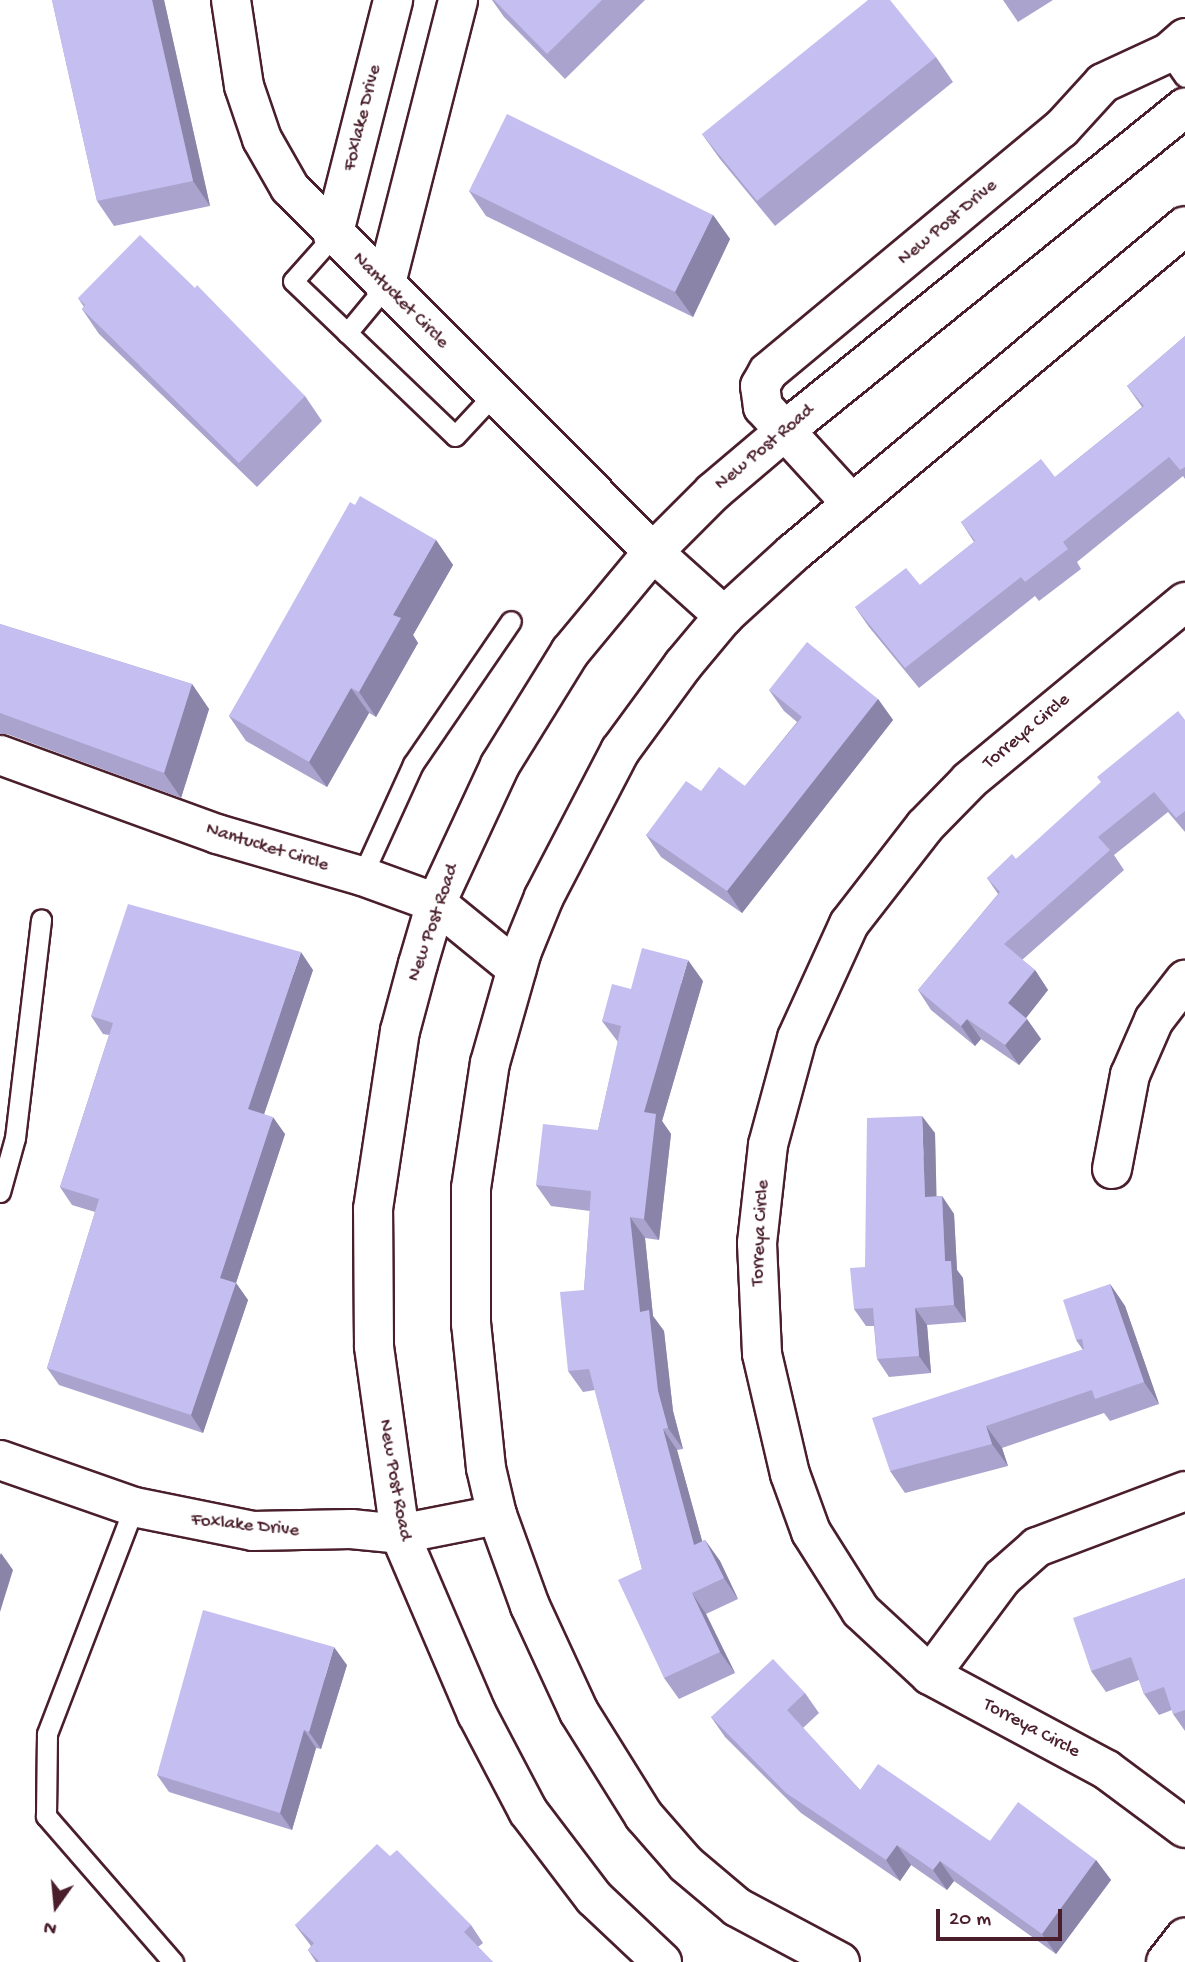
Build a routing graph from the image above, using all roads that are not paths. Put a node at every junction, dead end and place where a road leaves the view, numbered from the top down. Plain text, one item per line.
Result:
1 (231, 0) edge
2 (393, 0) edge
3 (458, 0) edge
4 (1179, 56) edge
5 (1185, 107) edge
6 (1185, 226) edge
7 (333, 236) junction
8 (385, 287) junction
9 (347, 333) junction
10 (494, 394) junction
11 (783, 433) junction
12 (852, 504) junction
13 (653, 552) junction
14 (1185, 602) edge
15 (724, 616) junction
16 (511, 621) dead end
17 (0, 755) edge
18 (362, 876) junction
19 (436, 903) junction
20 (41, 920) dead end
21 (517, 969) junction
22 (1185, 980) edge
23 (1112, 1169) dead end
24 (0, 1192) edge
25 (0, 1460) edge
26 (1185, 1491) edge
27 (134, 1507) junction
28 (497, 1515) junction
29 (400, 1534) junction
30 (930, 1675) junction
31 (1185, 1828) edge
32 (1185, 1938) edge
33 (173, 1962) edge
34 (662, 1962) edge
35 (840, 1962) edge
36 (1166, 1962) edge

1 - 7 street, Nantucket Circle
2 - 7 street, Foxlake Drive
3 - 8 street
4 - 11 street, New Post Drive
5 - 11 street, New Post Road
6 - 12 street
7 - 8 street, Nantucket Circle
7 - 9 lane
8 - 9 lane
8 - 10 street, Nantucket Circle
9 - 10 lane
10 - 13 street, Nantucket Circle
11 - 12 street
11 - 13 street, New Post Road
12 - 15 street
13 - 15 street, Nantucket Circle
13 - 19 street, New Post Road
14 - 30 street, Torreya Circle
15 - 21 street
16 - 18 lane
17 - 18 street, Nantucket Circle
18 - 19 street, Nantucket Circle
19 - 21 street, Nantucket Circle
19 - 29 street, New Post Road
20 - 24 lane
21 - 28 street
22 - 23 street
25 - 27 street, Foxlake Drive
26 - 30 street
27 - 29 street, Foxlake Drive
27 - 33 lane
28 - 29 street, Foxlake Drive
28 - 35 street
29 - 34 street, New Post Road
30 - 31 street, Torreya Circle
32 - 36 street

